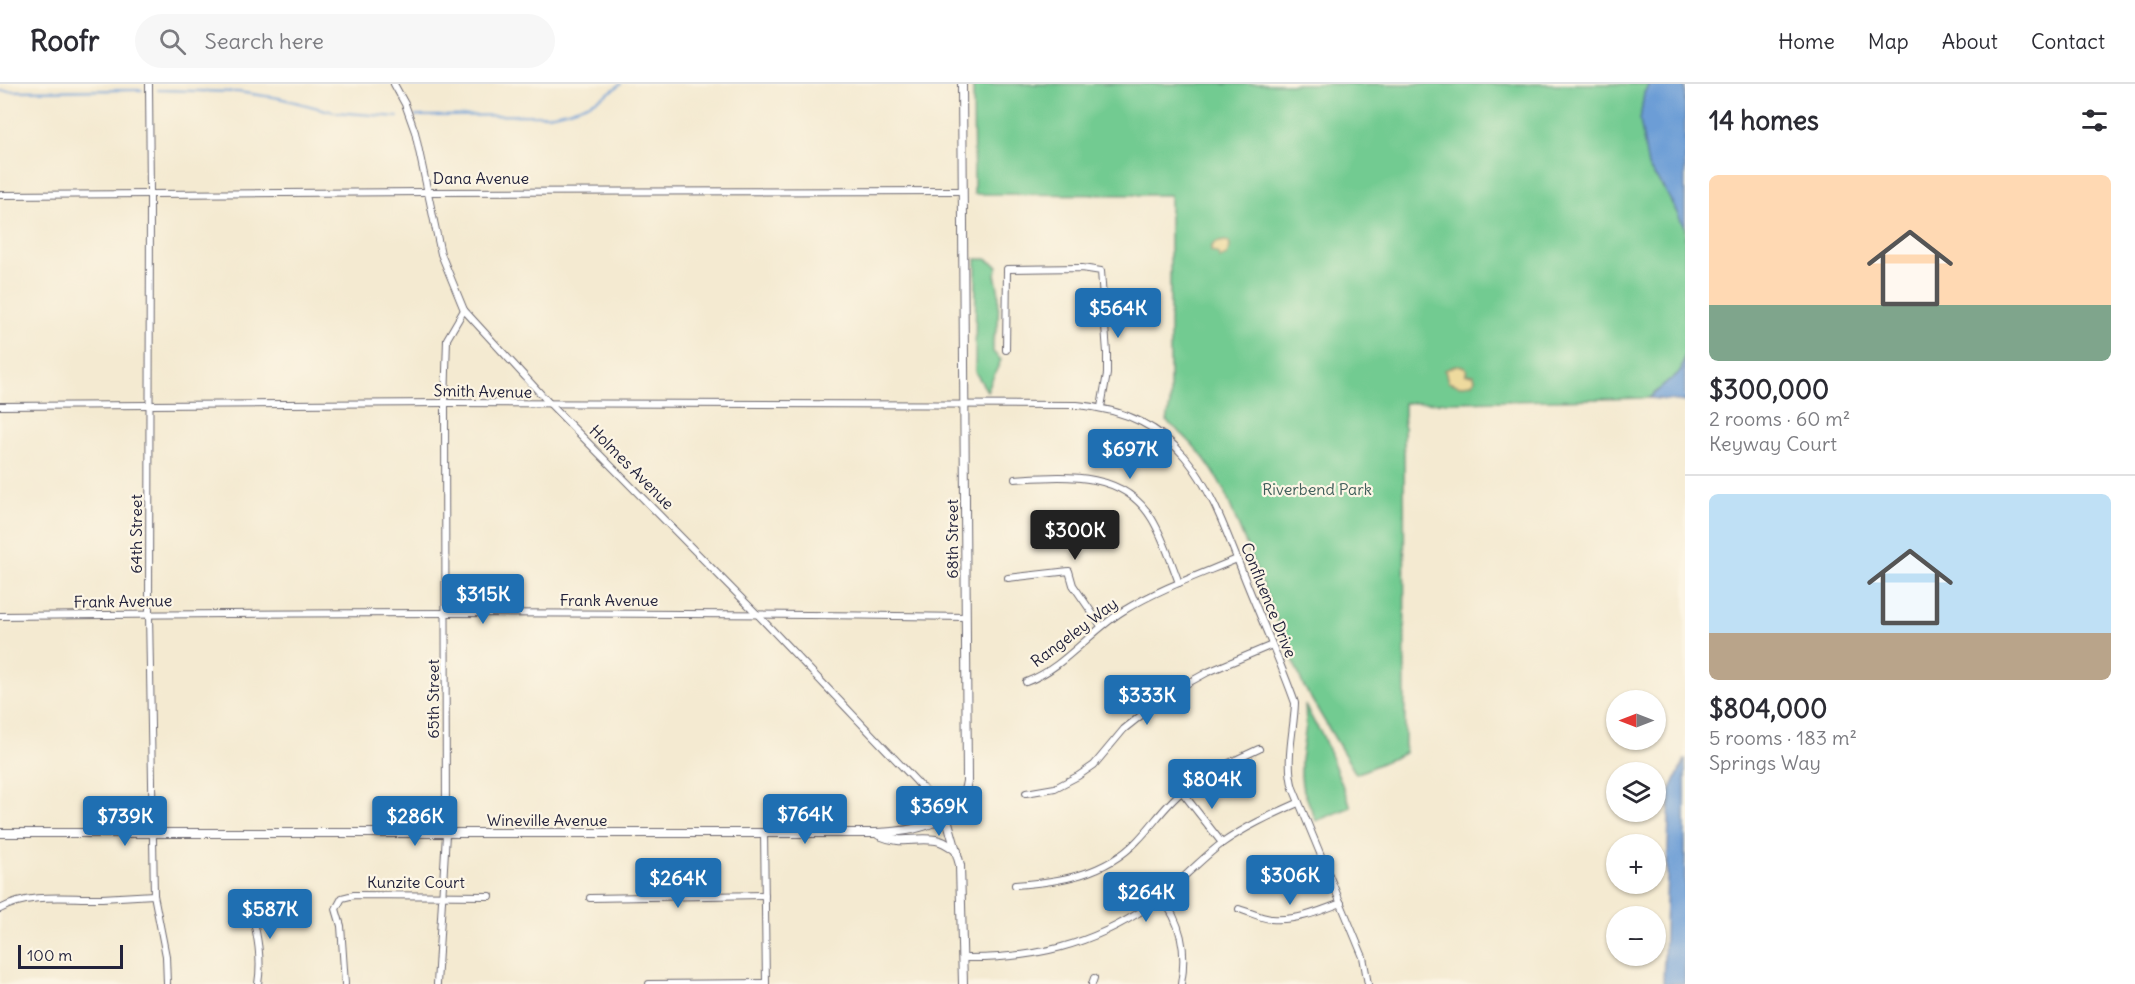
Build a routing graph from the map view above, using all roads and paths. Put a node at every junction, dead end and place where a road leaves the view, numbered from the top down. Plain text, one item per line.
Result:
1 (149, 84) edge
2 (394, 84) edge
3 (962, 84) edge
4 (962, 191) junction
5 (426, 192) junction
6 (150, 194) junction
7 (0, 195) edge
8 (464, 310) junction
9 (1006, 350) dead end
10 (445, 403) junction
11 (150, 404) junction
12 (551, 405) junction
13 (965, 405) junction
14 (0, 406) edge
15 (1101, 407) junction
16 (1016, 478) dead end
17 (1237, 559) junction
18 (1008, 578) dead end
19 (1179, 583) junction
20 (446, 613) junction
21 (149, 614) junction
22 (757, 614) junction
23 (0, 616) edge
24 (966, 617) junction
25 (1101, 626) junction
26 (1272, 645) junction
27 (1026, 682) dead end
28 (1259, 748) dead end
29 (1182, 792) junction
30 (1026, 793) dead end
31 (1298, 803) junction
32 (946, 815) junction
33 (764, 832) junction
34 (0, 833) edge
35 (876, 833) junction
36 (153, 834) junction
37 (446, 834) junction
38 (1222, 843) junction
39 (957, 851) junction
40 (1015, 885) dead end
41 (154, 895) junction
42 (443, 896) junction
43 (490, 896) dead end
44 (765, 896) junction
45 (1161, 897) junction
46 (249, 898) dead end
47 (590, 898) dead end
48 (1341, 903) junction
49 (0, 909) edge
50 (1239, 909) dead end
51 (963, 958) junction
52 (766, 983) edge
53 (167, 984) edge
54 (258, 984) edge
55 (345, 984) edge
56 (437, 984) edge
57 (649, 984) edge
58 (963, 984) edge
59 (1181, 984) edge
60 (1368, 984) edge

1 - 6 street, 64th Street
2 - 5 street, Holmes Avenue
3 - 4 street, 68th Street
4 - 5 street, Dana Avenue
4 - 13 street, 68th Street
5 - 6 street, Dana Avenue
5 - 8 street, Holmes Avenue
6 - 7 street, Dana Avenue
6 - 11 street, 64th Street
8 - 10 street, 65th Street
8 - 12 street, Holmes Avenue
9 - 15 street
10 - 11 street, Smith Avenue
10 - 12 street, Smith Avenue
10 - 20 street, 65th Street
11 - 14 street, Smith Avenue
11 - 21 street, 64th Street
12 - 13 street, Smith Avenue
12 - 22 street, Holmes Avenue
13 - 15 street, Confluence Drive
13 - 24 street, 68th Street
15 - 17 street, Confluence Drive
16 - 19 street
17 - 19 street, Rangeley Way
17 - 26 street, Confluence Drive
18 - 25 street
19 - 25 street, Rangeley Way
20 - 21 street, Frank Avenue
20 - 22 street, Frank Avenue
20 - 37 street, 65th Street
21 - 23 street, Frank Avenue
21 - 36 street, 64th Street
22 - 24 street, Frank Avenue
22 - 32 street, Holmes Avenue
24 - 32 street, 68th Street
25 - 27 street, Rangeley Way
26 - 30 street
26 - 31 street, Confluence Drive
28 - 29 street
29 - 38 street
29 - 40 street
31 - 38 street
31 - 48 street, Confluence Drive
32 - 35 street, Wineville Avenue
32 - 39 street
33 - 35 street, Wineville Avenue
33 - 37 street, Wineville Avenue
33 - 44 street
34 - 36 street, Wineville Avenue
35 - 39 street
36 - 37 street, Wineville Avenue
36 - 41 street, 64th Street
37 - 42 street, 65th Street
38 - 45 street
39 - 51 street
41 - 49 street
41 - 53 street, 64th Street
42 - 43 street, Kunzite Court
42 - 55 street, Kunzite Court
42 - 56 street, 65th Street
44 - 47 street
44 - 52 street
45 - 51 street
45 - 59 street
46 - 54 street
48 - 50 street
48 - 60 street, Confluence Drive
51 - 58 street
52 - 57 street

